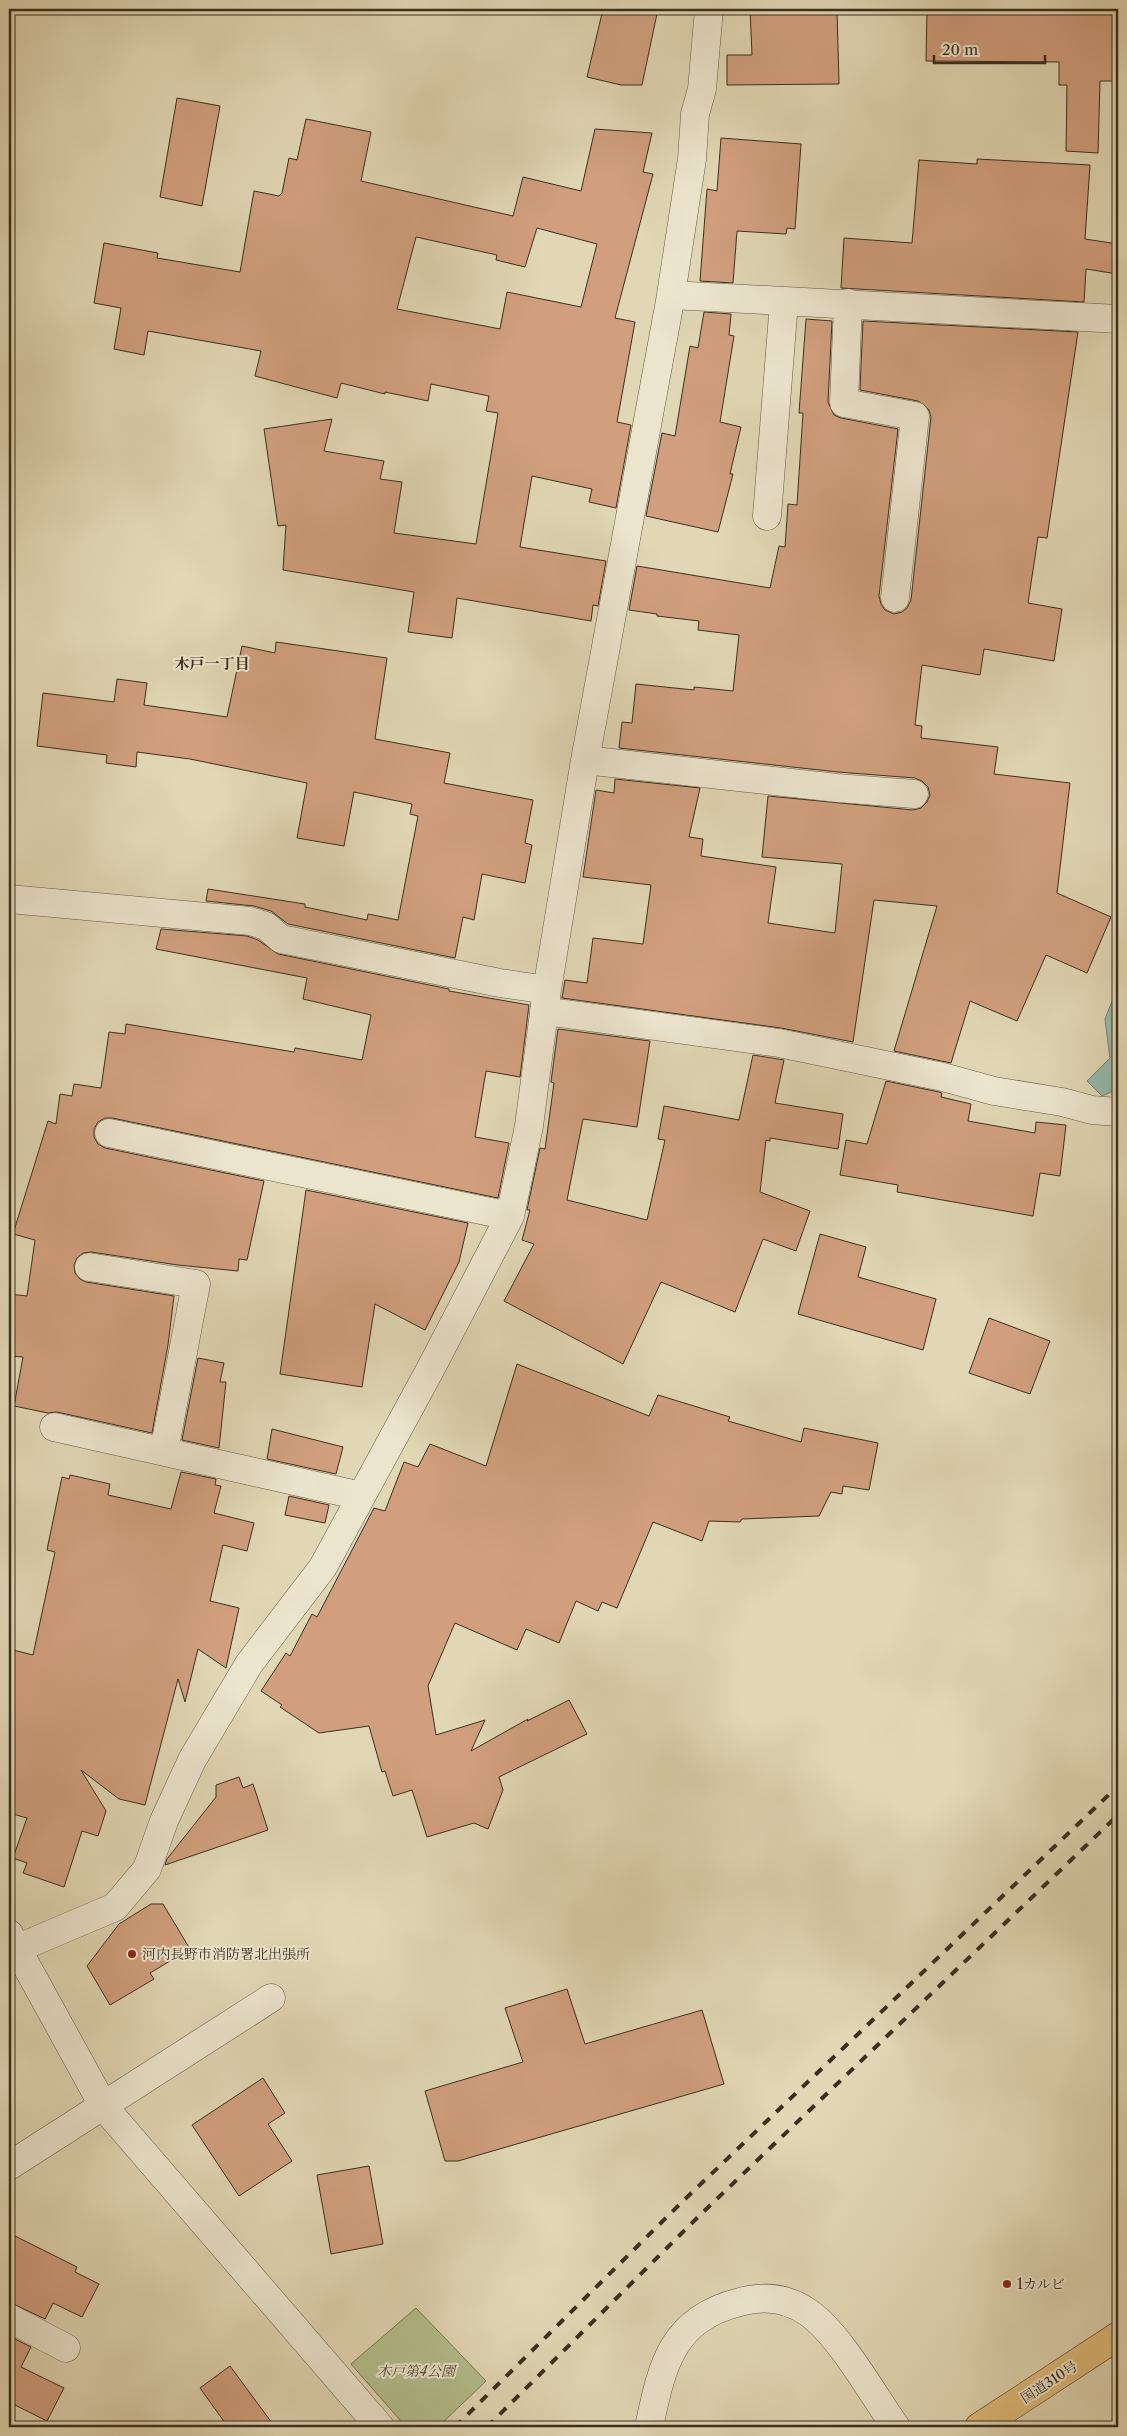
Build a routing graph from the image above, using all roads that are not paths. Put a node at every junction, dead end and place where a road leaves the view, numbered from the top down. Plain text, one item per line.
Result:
1 (710, 9) edge
2 (671, 295) junction
3 (784, 302) junction
4 (848, 303) junction
5 (1118, 319) edge
6 (1118, 325) edge
7 (1118, 337) edge
8 (767, 516) dead end
9 (895, 598) dead end
10 (585, 760) junction
11 (914, 794) dead end
12 (9, 899) edge
13 (546, 1000) junction
14 (1118, 1112) edge
15 (109, 1133) dead end
16 (510, 1216) junction
17 (89, 1267) dead end
18 (54, 1427) dead end
19 (164, 1451) junction
20 (361, 1496) junction
21 (11, 1945) edge
22 (271, 1998) dead end
23 (104, 2107) junction
24 (9, 2166) edge
25 (9, 2318) edge
26 (1118, 2336) edge
27 (66, 2348) dead end
28 (380, 2427) edge
29 (649, 2427) edge
30 (896, 2427) edge
31 (979, 2427) edge

1 - 2 street
2 - 3 street
2 - 10 street
3 - 4 street
3 - 8 street
4 - 5 street
4 - 9 street
6 - 7 street
10 - 11 street
10 - 13 street
12 - 13 street
13 - 14 street
13 - 16 street
15 - 16 street
16 - 20 street
17 - 19 street
18 - 19 street
19 - 20 street
20 - 21 street
21 - 23 street
22 - 23 street
23 - 24 street
23 - 28 street
25 - 27 street
26 - 31 highway, 国道310号
29 - 30 street

